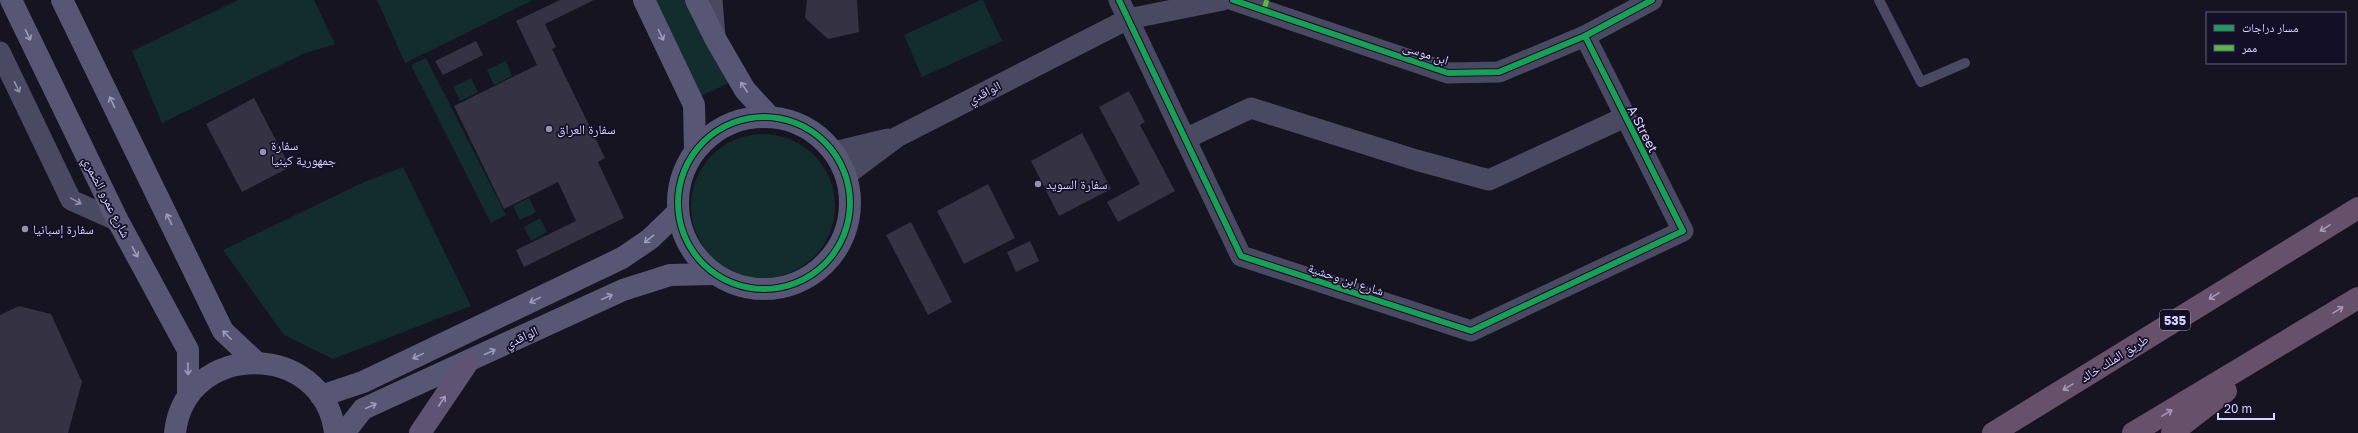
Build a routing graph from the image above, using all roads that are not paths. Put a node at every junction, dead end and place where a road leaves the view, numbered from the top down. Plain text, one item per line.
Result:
1 (11, 0) edge
2 (62, 0) edge
3 (644, 0) edge
4 (696, 0) edge
5 (712, 0) edge
6 (1119, 0) edge
7 (1223, 0) edge
8 (1233, 0) edge
9 (1879, 0) edge
10 (1640, 3) edge
11 (1265, 5) edge
12 (1128, 19) junction
13 (1585, 36) junction
14 (716, 40) junction
15 (0, 52) edge
16 (1965, 63) dead end
17 (769, 116) junction
18 (1625, 117) junction
19 (897, 137) junction
20 (1185, 139) junction
21 (694, 151) junction
22 (834, 152) junction
23 (846, 175) junction
24 (2358, 208) edge
25 (678, 212) junction
26 (118, 221) junction
27 (1682, 231) joint
28 (713, 274) junction
29 (2358, 298) edge
30 (2314, 325) junction
31 (256, 362) junction
32 (468, 362) junction
33 (188, 396) junction
34 (321, 396) junction
35 (175, 433) edge
36 (335, 433) edge
37 (344, 433) edge
38 (420, 433) edge
39 (1992, 433) edge
40 (2133, 433) edge
41 (2172, 433) edge

1 -> 26 street, شارع عمرو الضمري
31 -> 2 street
3 -> 21 street
4 - 14 street
5 - 14 street
6 - 12 street, شارع ابن وحشية
7 - 12 street
8 - 11 street, ابن موسى
9 - 16 lane
10 - 13 street, ابن موسى
11 - 13 street, ابن موسى
12 - 19 street, الواقدي
12 - 20 street, شارع ابن وحشية
13 - 18 street, A Street
17 -> 14 street
15 -> 26 street
17 - 21 street
17 - 22 street
18 - 20 street
18 - 27 street, A Street
19 - 22 street
19 - 23 street, الواقدي
20 - 27 street, شارع ابن وحشية
21 - 25 street
22 - 23 street
23 - 28 street
24 -> 39 highway, طريق الملك خالد / 535
25 - 28 street
25 -> 34 street
26 -> 33 street, شارع عمرو الضمري
32 -> 28 street, الواقدي
30 -> 29 highway
40 -> 30 highway
30 - 41 highway
31 - 33 street
31 - 34 street
37 -> 32 street, الواقدي
38 -> 32 main road
33 - 35 street
34 - 36 street

